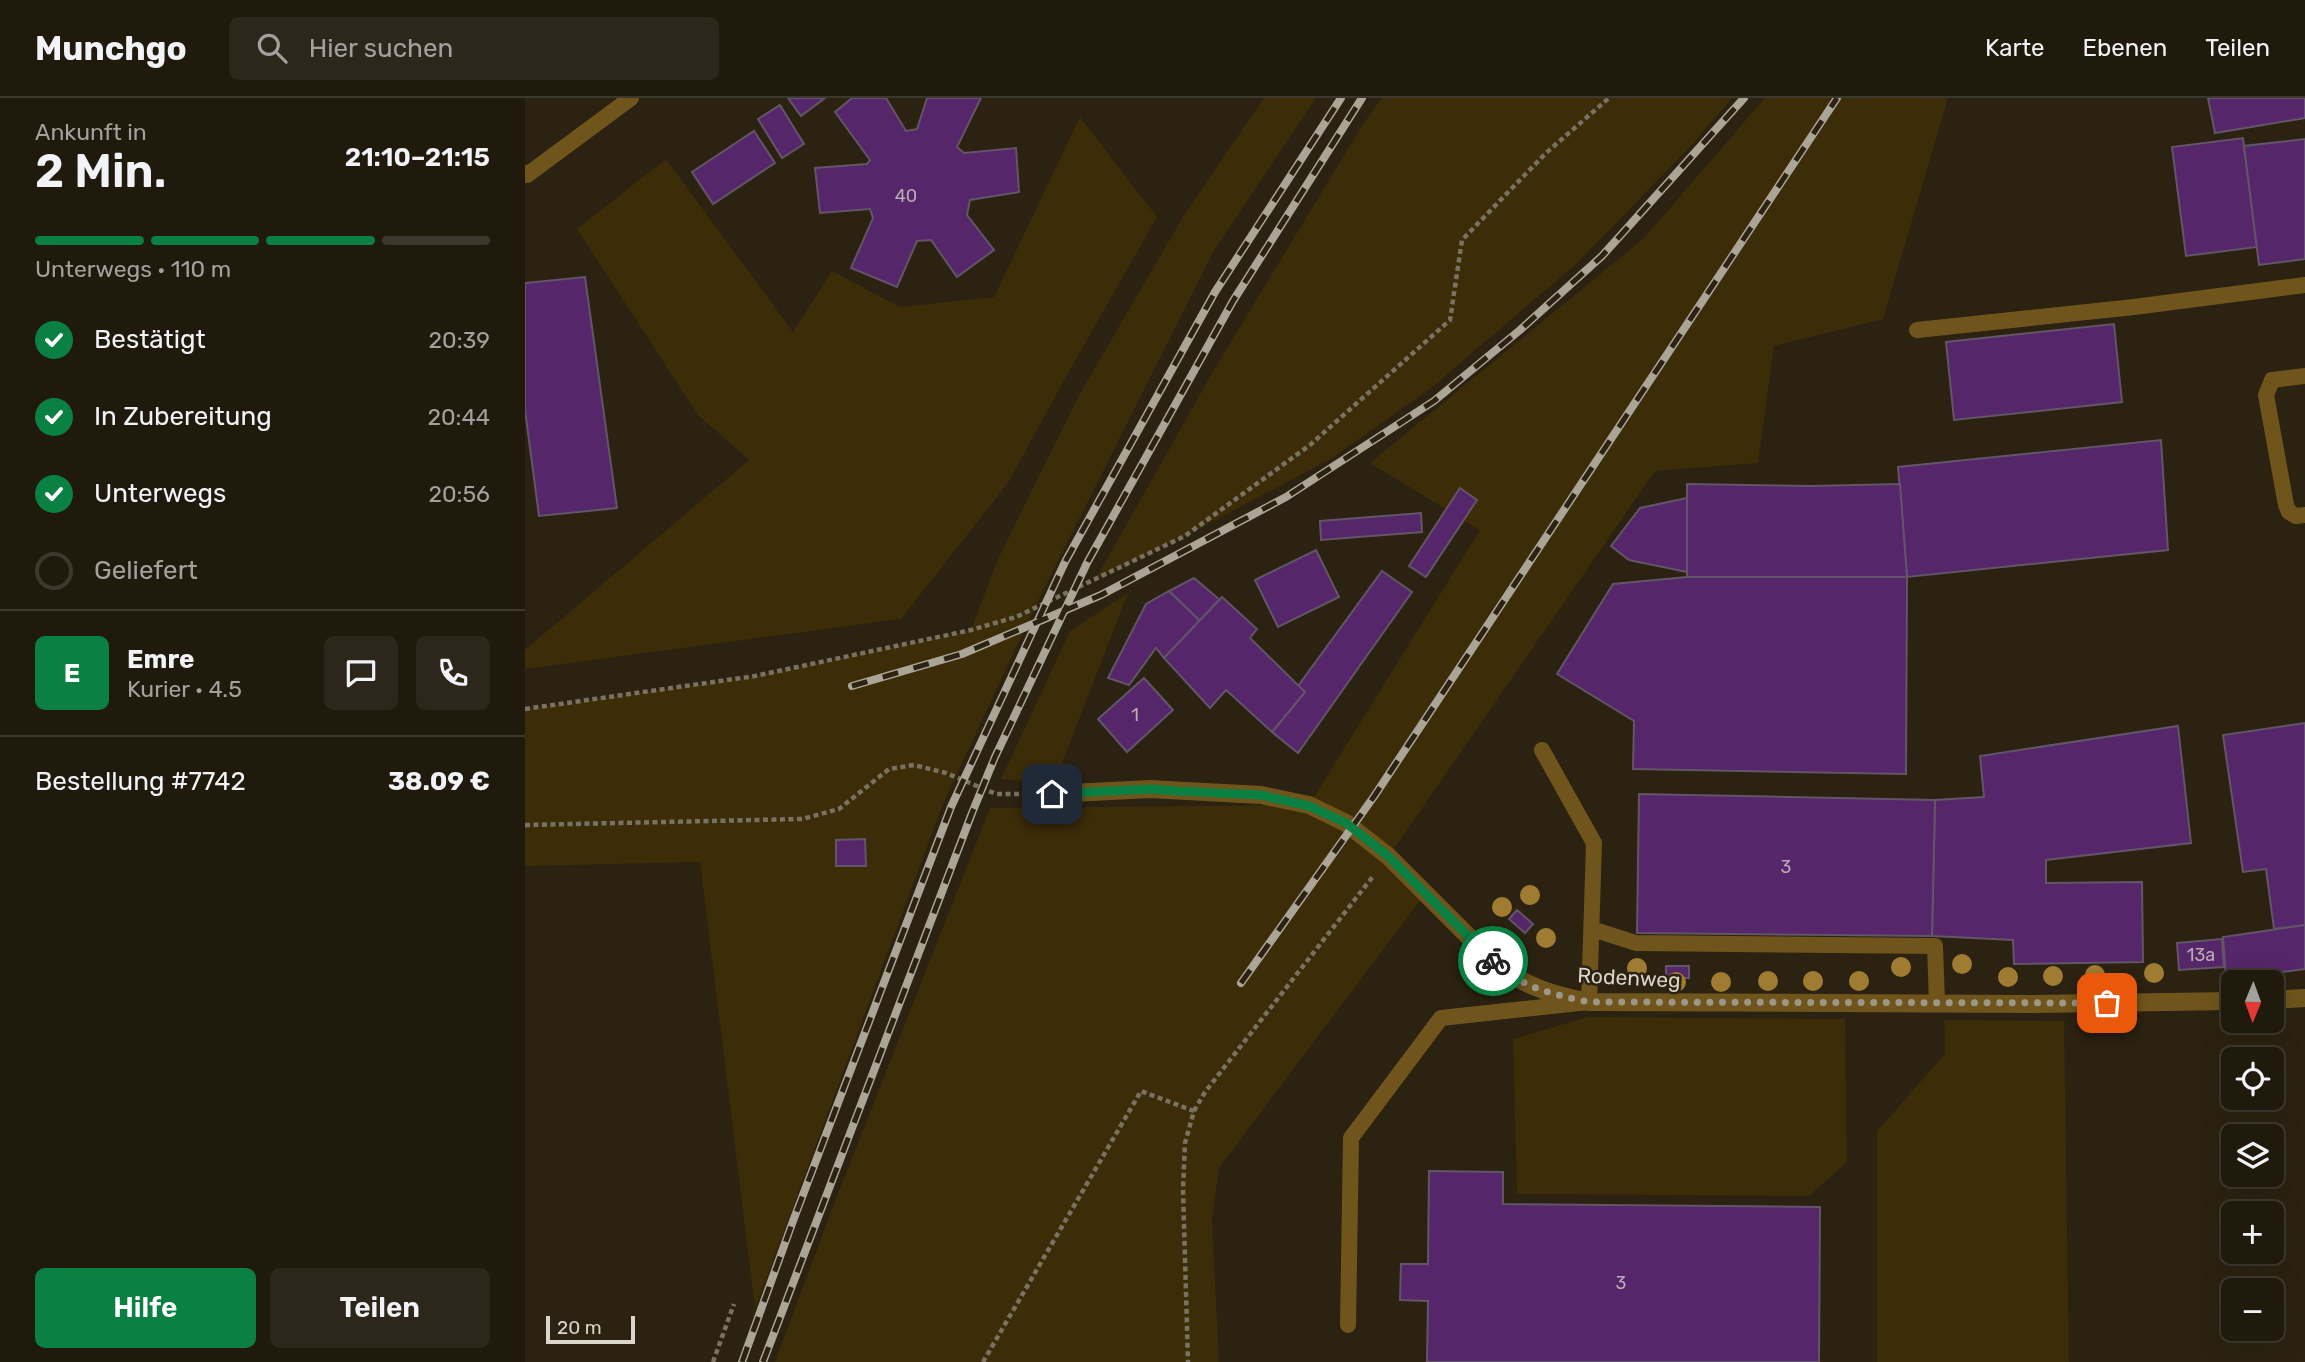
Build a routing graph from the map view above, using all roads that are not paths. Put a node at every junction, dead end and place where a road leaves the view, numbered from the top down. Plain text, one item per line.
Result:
1 (632, 98) edge
2 (526, 175) edge
3 (2305, 285) edge
4 (1917, 330) dead end
5 (2305, 376) edge
6 (2305, 515) edge
7 (1542, 750) dead end
8 (1052, 794) road end
9 (1592, 929) junction
10 (2305, 998) edge
11 (2284, 999) edge
12 (2221, 1001) edge
13 (1589, 1002) junction
14 (1937, 1003) junction
15 (1348, 1325) dead end

1 - 2 lane
3 - 4 lane
5 - 6 lane
7 - 9 lane
8 - 13 street, Rodenweg
9 - 13 lane
9 - 14 lane
10 - 11 street
12 - 14 street, Rodenweg
13 - 14 street, Rodenweg
13 - 15 lane

